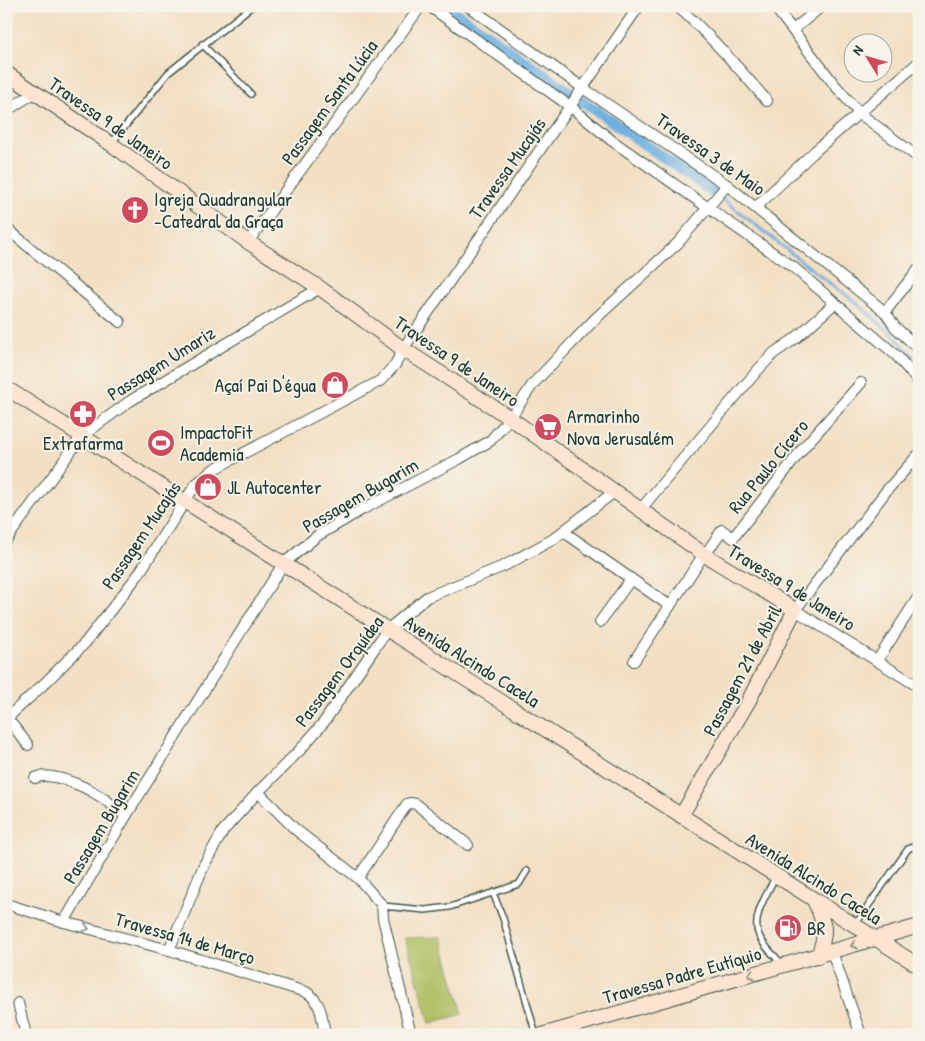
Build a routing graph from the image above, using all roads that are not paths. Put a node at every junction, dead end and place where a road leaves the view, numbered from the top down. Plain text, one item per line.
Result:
1 (252, 6) edge
2 (421, 6) edge
3 (428, 6) edge
4 (468, 6) edge
5 (639, 6) edge
6 (677, 6) edge
7 (774, 6) edge
8 (822, 6) edge
9 (793, 30) junction
10 (202, 44) junction
11 (919, 62) edge
12 (6, 73) edge
13 (583, 88) junction
14 (34, 93) junction
15 (252, 94) dead end
16 (767, 101) dead end
17 (570, 107) junction
18 (6, 111) edge
19 (859, 112) junction
20 (111, 144) junction
21 (919, 158) edge
22 (725, 186) junction
23 (712, 204) junction
24 (756, 207) junction
25 (6, 228) edge
26 (248, 242) junction
27 (919, 268) edge
28 (320, 288) junction
29 (835, 303) junction
30 (885, 312) junction
31 (120, 322) dead end
32 (403, 349) junction
33 (919, 349) edge
34 (919, 382) edge
35 (861, 384) dead end
36 (6, 388) edge
37 (510, 418) junction
38 (82, 436) junction
39 (919, 454) edge
40 (614, 492) junction
41 (185, 501) junction
42 (640, 510) junction
43 (564, 532) junction
44 (6, 540) edge
45 (705, 555) junction
46 (283, 564) junction
47 (631, 580) junction
48 (919, 596) edge
49 (670, 606) junction
50 (795, 610) junction
51 (600, 622) dead end
52 (387, 630) junction
53 (634, 661) dead end
54 (877, 661) junction
55 (918, 686) edge
56 (28, 745) dead end
57 (36, 778) dead end
58 (258, 792) junction
59 (126, 816) junction
60 (681, 816) junction
61 (919, 844) edge
62 (468, 845) dead end
63 (527, 872) dead end
64 (776, 876) junction
65 (358, 878) junction
66 (493, 893) junction
67 (814, 900) junction
68 (6, 904) edge
69 (382, 906) junction
70 (64, 922) junction
71 (855, 925) junction
72 (919, 926) edge
73 (876, 939) junction
74 (169, 950) junction
75 (832, 952) junction
76 (818, 956) junction
77 (784, 966) junction
78 (919, 966) edge
79 (18, 1003) dead end
80 (563, 1032) edge
81 (26, 1035) edge
82 (325, 1035) edge
83 (411, 1035) edge
84 (536, 1035) edge
85 (542, 1035) edge
86 (860, 1035) edge

1 - 10 lane
2 - 26 street, Passagem Santa Lúcia
3 - 17 street
4 - 13 street, Travessa 3 de Maio
5 - 13 street, Travessa Mucajás
6 - 16 street
7 - 9 street
8 - 9 street
9 - 19 street
10 - 15 lane
10 - 20 lane
11 - 19 street
12 - 14 main road, Travessa 9 de Janeiro
13 - 17 street, Travessa Mucajás
13 - 22 street, Travessa 3 de Maio
14 - 18 street
14 - 20 main road, Travessa 9 de Janeiro
17 - 23 street
17 - 32 street, Travessa Mucajás
19 - 21 street
19 - 24 street
20 - 26 main road, Travessa 9 de Janeiro
22 - 23 street, Passagem Bugarim
22 - 24 street, Travessa 3 de Maio
23 - 29 street
23 - 37 street, Passagem Bugarim
24 - 30 street, Travessa 3 de Maio
25 - 31 street
26 - 28 main road, Travessa 9 de Janeiro
27 - 30 street
28 - 32 main road, Travessa 9 de Janeiro
28 - 38 street, Passagem Umariz
29 - 34 street
29 - 42 street
30 - 33 street, Travessa 3 de Maio
32 - 37 main road, Travessa 9 de Janeiro
32 - 41 street, Passagem Mucajás
35 - 45 street, Rua Paulo Cícero
36 - 38 main road, Avenida Alcindo Cacela
37 - 40 main road, Travessa 9 de Janeiro
37 - 46 street, Passagem Bugarim
38 - 41 main road, Avenida Alcindo Cacela
38 - 44 street, Passagem Umariz
39 - 50 street, Passagem 21 de Abril
40 - 42 main road, Travessa 9 de Janeiro
40 - 43 street, Passagem Orquídea
41 - 46 main road, Avenida Alcindo Cacela
41 - 56 street, Passagem Mucajás
42 - 45 main road, Travessa 9 de Janeiro
43 - 47 street
43 - 52 street, Passagem Orquídea
45 - 49 street
45 - 50 main road, Travessa 9 de Janeiro
46 - 52 main road, Avenida Alcindo Cacela
46 - 59 street, Passagem Bugarim
47 - 49 street
47 - 51 street
48 - 54 street
49 - 53 street
50 - 54 street, Travessa 9 de Janeiro
50 - 60 main road, Passagem 21 de Abril
52 - 58 street, Passagem Orquídea
52 - 60 main road, Avenida Alcindo Cacela
54 - 55 street, Travessa 9 de Janeiro
57 - 59 street
58 - 65 street
58 - 74 street, Passagem Orquídea
59 - 70 street, Passagem Bugarim
60 - 64 main road, Avenida Alcindo Cacela
61 - 71 lane
62 - 65 street
63 - 66 lane
64 - 67 main road, Avenida Alcindo Cacela
64 - 77 lane
65 - 69 street
66 - 69 lane
66 - 84 lane
67 - 71 main road, Avenida Alcindo Cacela
67 - 76 main road
68 - 70 street, Travessa 14 de Março
69 - 83 street
70 -> 74 street, Travessa 14 de Março
71 - 73 main road, Avenida Alcindo Cacela
72 - 73 main road, Travessa Padre Eutíquio
73 -> 75 main road, Travessa Padre Eutíquio
73 - 78 main road, Avenida Alcindo Cacela
74 - 82 street, Travessa 14 de Março
75 - 76 main road, Travessa Padre Eutíquio
75 - 86 street
76 - 77 main road, Travessa Padre Eutíquio
77 -> 80 main road, Travessa Padre Eutíquio
79 - 81 street
80 - 85 main road, Travessa Padre Eutíquio

